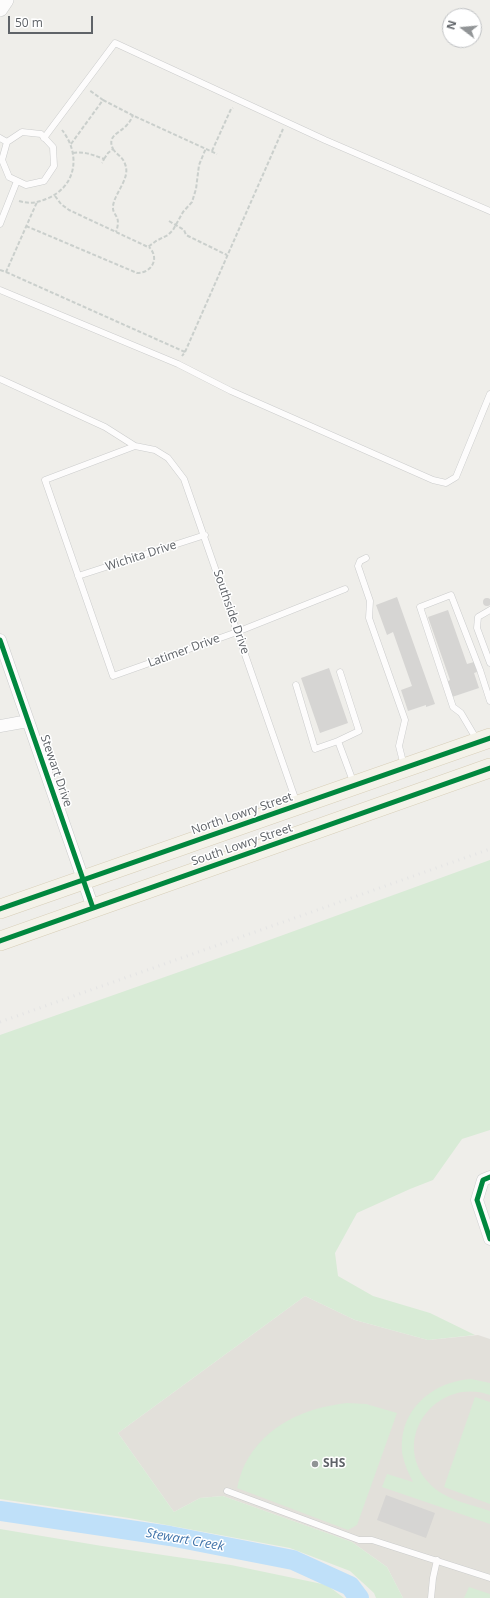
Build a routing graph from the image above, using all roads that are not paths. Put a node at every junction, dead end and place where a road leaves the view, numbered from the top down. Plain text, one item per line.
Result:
1 (6, 0) edge
2 (0, 9) edge
3 (0, 138) edge
4 (44, 138) junction
5 (7, 142) junction
6 (17, 181) junction
7 (490, 211) edge
8 (0, 224) edge
9 (0, 290) edge
10 (0, 379) edge
11 (490, 394) edge
12 (135, 446) junction
13 (205, 535) junction
14 (366, 558) dead end
15 (78, 576) junction
16 (345, 589) dead end
17 (490, 610) edge
18 (237, 632) junction
19 (0, 640) edge
20 (490, 663) edge
21 (340, 672) dead end
22 (296, 685) dead end
23 (490, 701) edge
24 (28, 721) junction
25 (0, 726) edge
26 (484, 740) edge
27 (338, 741) junction
28 (405, 767) junction
29 (489, 769) edge
30 (354, 785) junction
31 (297, 805) junction
32 (84, 880) junction
33 (93, 908) junction
34 (0, 909) edge
35 (0, 941) edge
36 (490, 1177) edge
37 (490, 1239) edge
38 (227, 1491) dead end
39 (437, 1560) junction
40 (490, 1578) edge
41 (431, 1598) edge

1 - 2 street
3 - 5 lane
4 - 5 lane
4 - 6 lane
4 - 7 lane
5 - 6 lane
6 - 8 lane
9 - 11 lane
10 - 12 lane, Southside Drive
12 - 13 lane, Southside Drive
12 - 15 lane
13 - 15 lane, Wichita Drive
13 - 18 lane, Southside Drive
14 - 28 lane
15 - 18 lane, Latimer Drive
16 - 18 lane, Latimer Drive
17 - 20 lane
18 - 31 lane, Southside Drive
19 - 24 street, Stewart Drive
21 - 27 lane
22 - 27 lane
23 - 26 lane
24 - 25 street
24 - 32 street, Stewart Drive
26 - 28 main road, North Lowry Street
26 - 29 main road
27 - 30 lane
28 - 30 main road, North Lowry Street
29 - 33 main road, South Lowry Street
30 - 31 main road, North Lowry Street
31 - 32 main road, North Lowry Street
32 - 33 street, Stewart Drive
32 - 34 main road, North Lowry Street
33 - 35 main road, South Lowry Street
36 - 37 street
38 - 39 lane
39 - 40 lane
39 - 41 lane

